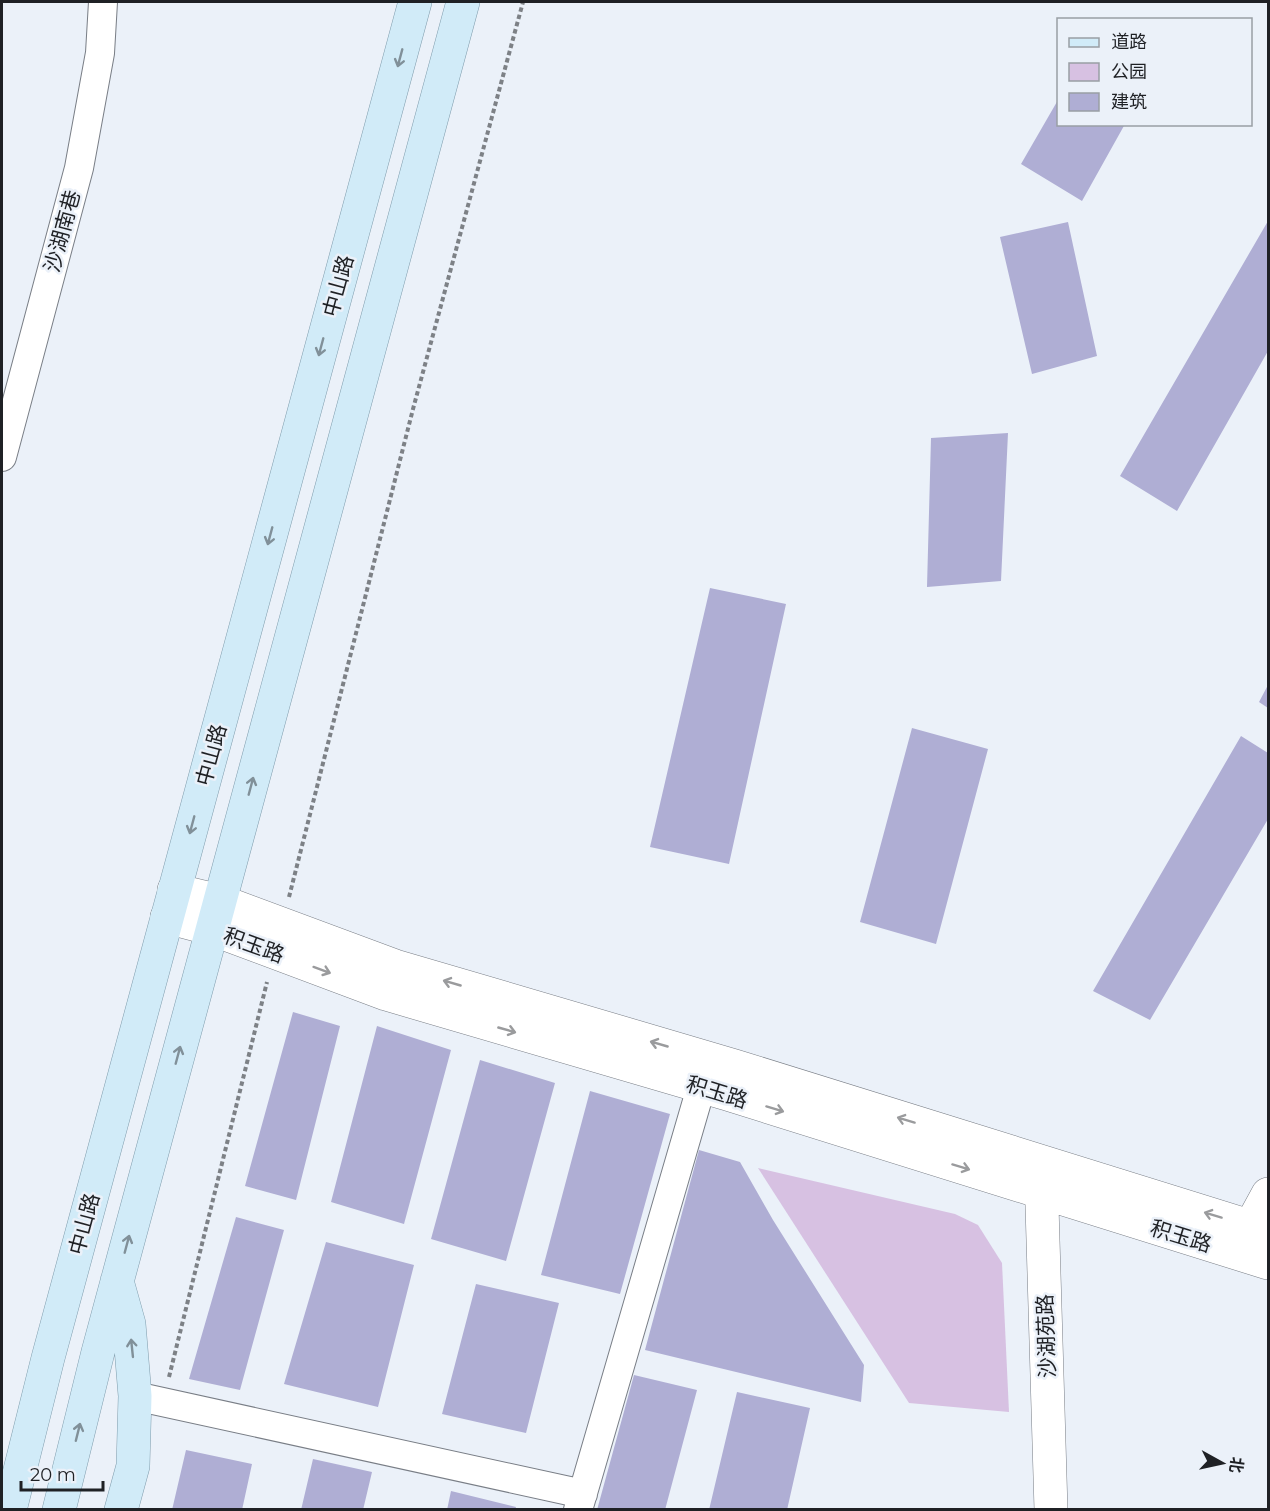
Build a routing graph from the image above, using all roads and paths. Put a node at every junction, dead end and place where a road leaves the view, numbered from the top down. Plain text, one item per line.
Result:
1 (102, 2) edge
2 (415, 2) edge
3 (463, 2) edge
4 (523, 2) edge
5 (2, 457) edge
6 (171, 903) junction
7 (216, 915) junction
8 (278, 938) junction
9 (705, 1073) junction
10 (1041, 1177) junction
11 (1269, 1194) edge
12 (1259, 1229) edge
13 (1269, 1263) edge
14 (117, 1281) junction
15 (147, 1399) junction
16 (580, 1502) edge
17 (10, 1509) edge
18 (59, 1509) edge
19 (121, 1509) edge
20 (1051, 1509) edge

1 - 5 street, 沙湖南巷
2 -> 6 main road, 中山路
7 -> 3 main road
4 - 8 path
6 - 7 main road, 积玉路
6 - 17 main road, 中山路
7 - 8 main road, 积玉路
14 -> 7 main road
8 - 9 main road, 积玉路
8 - 15 path
9 - 10 main road, 积玉路
9 - 16 street
12 -> 10 main road, 积玉路
10 - 13 main road, 积玉路
10 - 20 main road, 沙湖苑路
11 - 12 main road
15 -> 14 main road
18 -> 14 main road
15 - 16 street
15 - 19 main road

